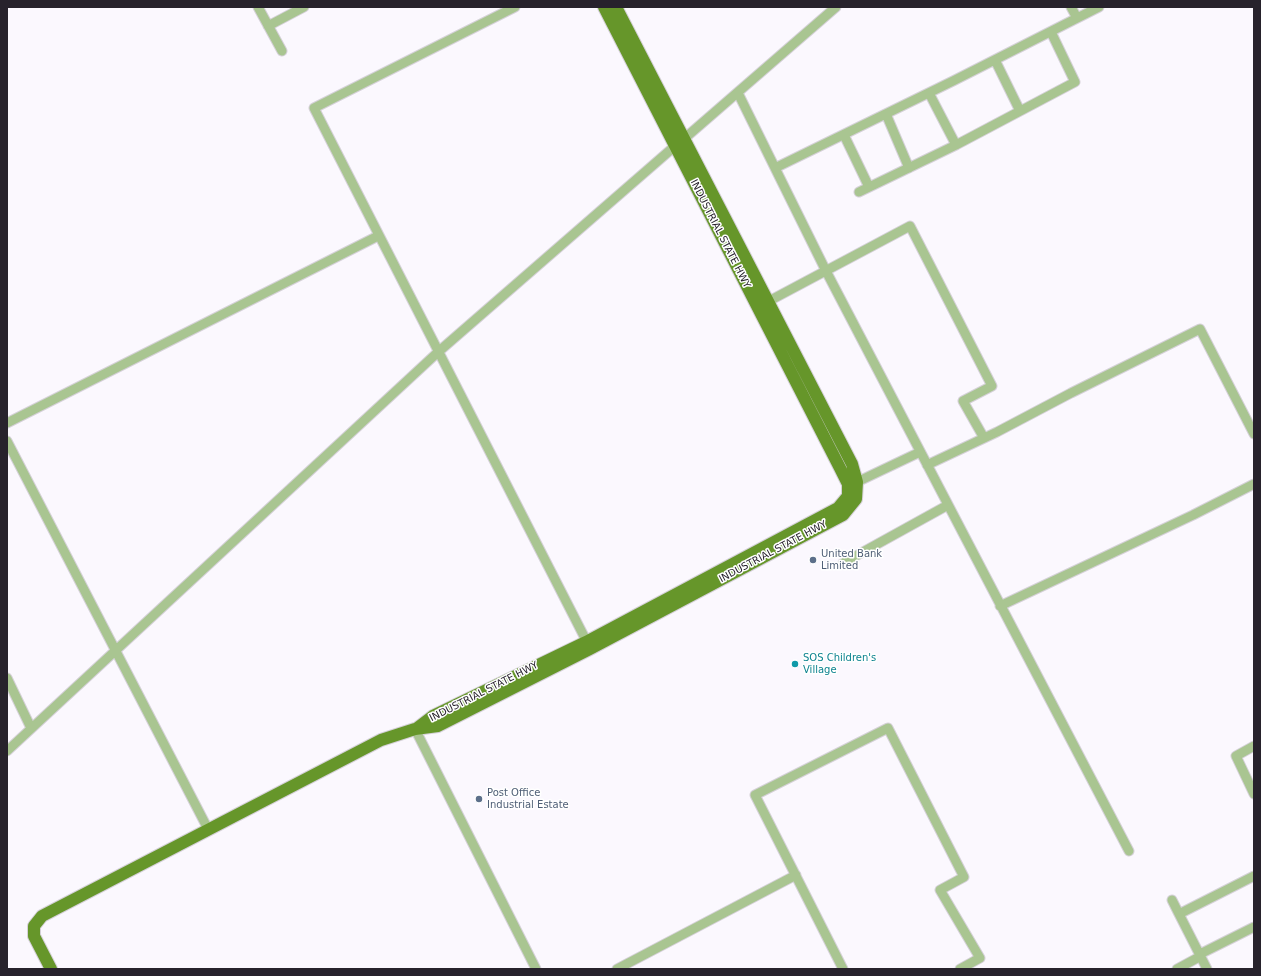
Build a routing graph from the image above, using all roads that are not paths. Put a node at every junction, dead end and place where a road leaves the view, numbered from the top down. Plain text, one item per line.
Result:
1 (258, 7) edge
2 (304, 7) edge
3 (515, 7) edge
4 (604, 7) edge
5 (616, 7) edge
6 (836, 7) edge
7 (1071, 7) edge
8 (1099, 7) edge
9 (1077, 18) junction
10 (268, 26) junction
11 (1051, 32) junction
12 (282, 51) dead end
13 (994, 60) junction
14 (654, 92) junction
15 (738, 93) junction
16 (930, 93) junction
17 (1020, 111) junction
18 (886, 114) junction
19 (844, 135) junction
20 (685, 138) junction
21 (956, 145) junction
22 (675, 146) junction
23 (775, 168) junction
24 (909, 168) junction
25 (869, 187) junction
26 (705, 191) junction
27 (859, 192) dead end
28 (378, 236) junction
29 (826, 271) junction
30 (769, 301) junction
31 (438, 352) junction
32 (7, 423) edge
33 (1254, 434) edge
34 (984, 438) junction
35 (7, 441) edge
36 (920, 452) junction
37 (927, 465) junction
38 (858, 482) junction
39 (1254, 484) edge
40 (948, 505) junction
41 (843, 563) dead end
42 (1000, 606) junction
43 (588, 646) junction
44 (114, 650) junction
45 (7, 678) edge
46 (32, 728) junction
47 (415, 729) junction
48 (1254, 746) edge
49 (7, 751) edge
50 (1254, 794) edge
51 (208, 829) junction
52 (1129, 851) dead end
53 (796, 876) junction
54 (1254, 876) edge
55 (1172, 900) dead end
56 (1179, 914) junction
57 (1254, 927) edge
58 (1201, 955) junction
59 (51, 969) edge
60 (536, 969) edge
61 (617, 969) edge
62 (843, 969) edge
63 (960, 969) edge
64 (1177, 969) edge
65 (1207, 969) edge

1 - 10 street
2 - 10 street
3 - 28 street
4 - 14 main road, INDUSTRIAL STATE HWY
5 - 14 main road, INDUSTRIAL STATE HWY
6 - 15 street
7 - 9 street
8 - 9 street
9 - 11 street
10 - 12 street
11 - 13 street
11 - 17 street
13 - 16 street
13 - 17 street
14 - 20 main road, INDUSTRIAL STATE HWY
14 - 22 main road, INDUSTRIAL STATE HWY
15 - 20 street
15 - 23 street
16 - 18 street
16 - 21 street
17 - 21 street
18 - 19 street
18 - 24 street
19 - 23 street
19 - 25 street
20 - 26 main road, INDUSTRIAL STATE HWY
21 - 24 street
22 - 26 main road, INDUSTRIAL STATE HWY
22 - 31 street
23 - 29 street
24 - 25 street
25 - 27 street
26 - 30 main road, INDUSTRIAL STATE HWY
26 - 43 main road, INDUSTRIAL STATE HWY
28 - 31 street
28 - 32 street
29 - 30 street
29 - 34 street
29 - 36 street
30 - 38 main road, INDUSTRIAL STATE HWY
31 - 43 street
31 - 44 street
33 - 34 street
34 - 37 street
35 - 44 street
36 - 37 street
36 - 38 street
37 - 40 street
38 - 43 main road, INDUSTRIAL STATE HWY
39 - 42 street
40 - 41 street
40 - 42 street
42 - 52 street
43 - 47 main road, INDUSTRIAL STATE HWY
44 - 46 street
44 - 51 street
45 - 46 street
46 - 49 street
47 - 51 main road, INDUSTRIAL STATE HWY
47 - 60 street
48 - 50 street
51 - 59 main road, INDUSTRIAL STATE HWY
53 - 61 street
53 - 62 street
53 - 63 street
54 - 56 street
55 - 56 street
56 - 58 street
57 - 58 street
58 - 64 street
58 - 65 street

